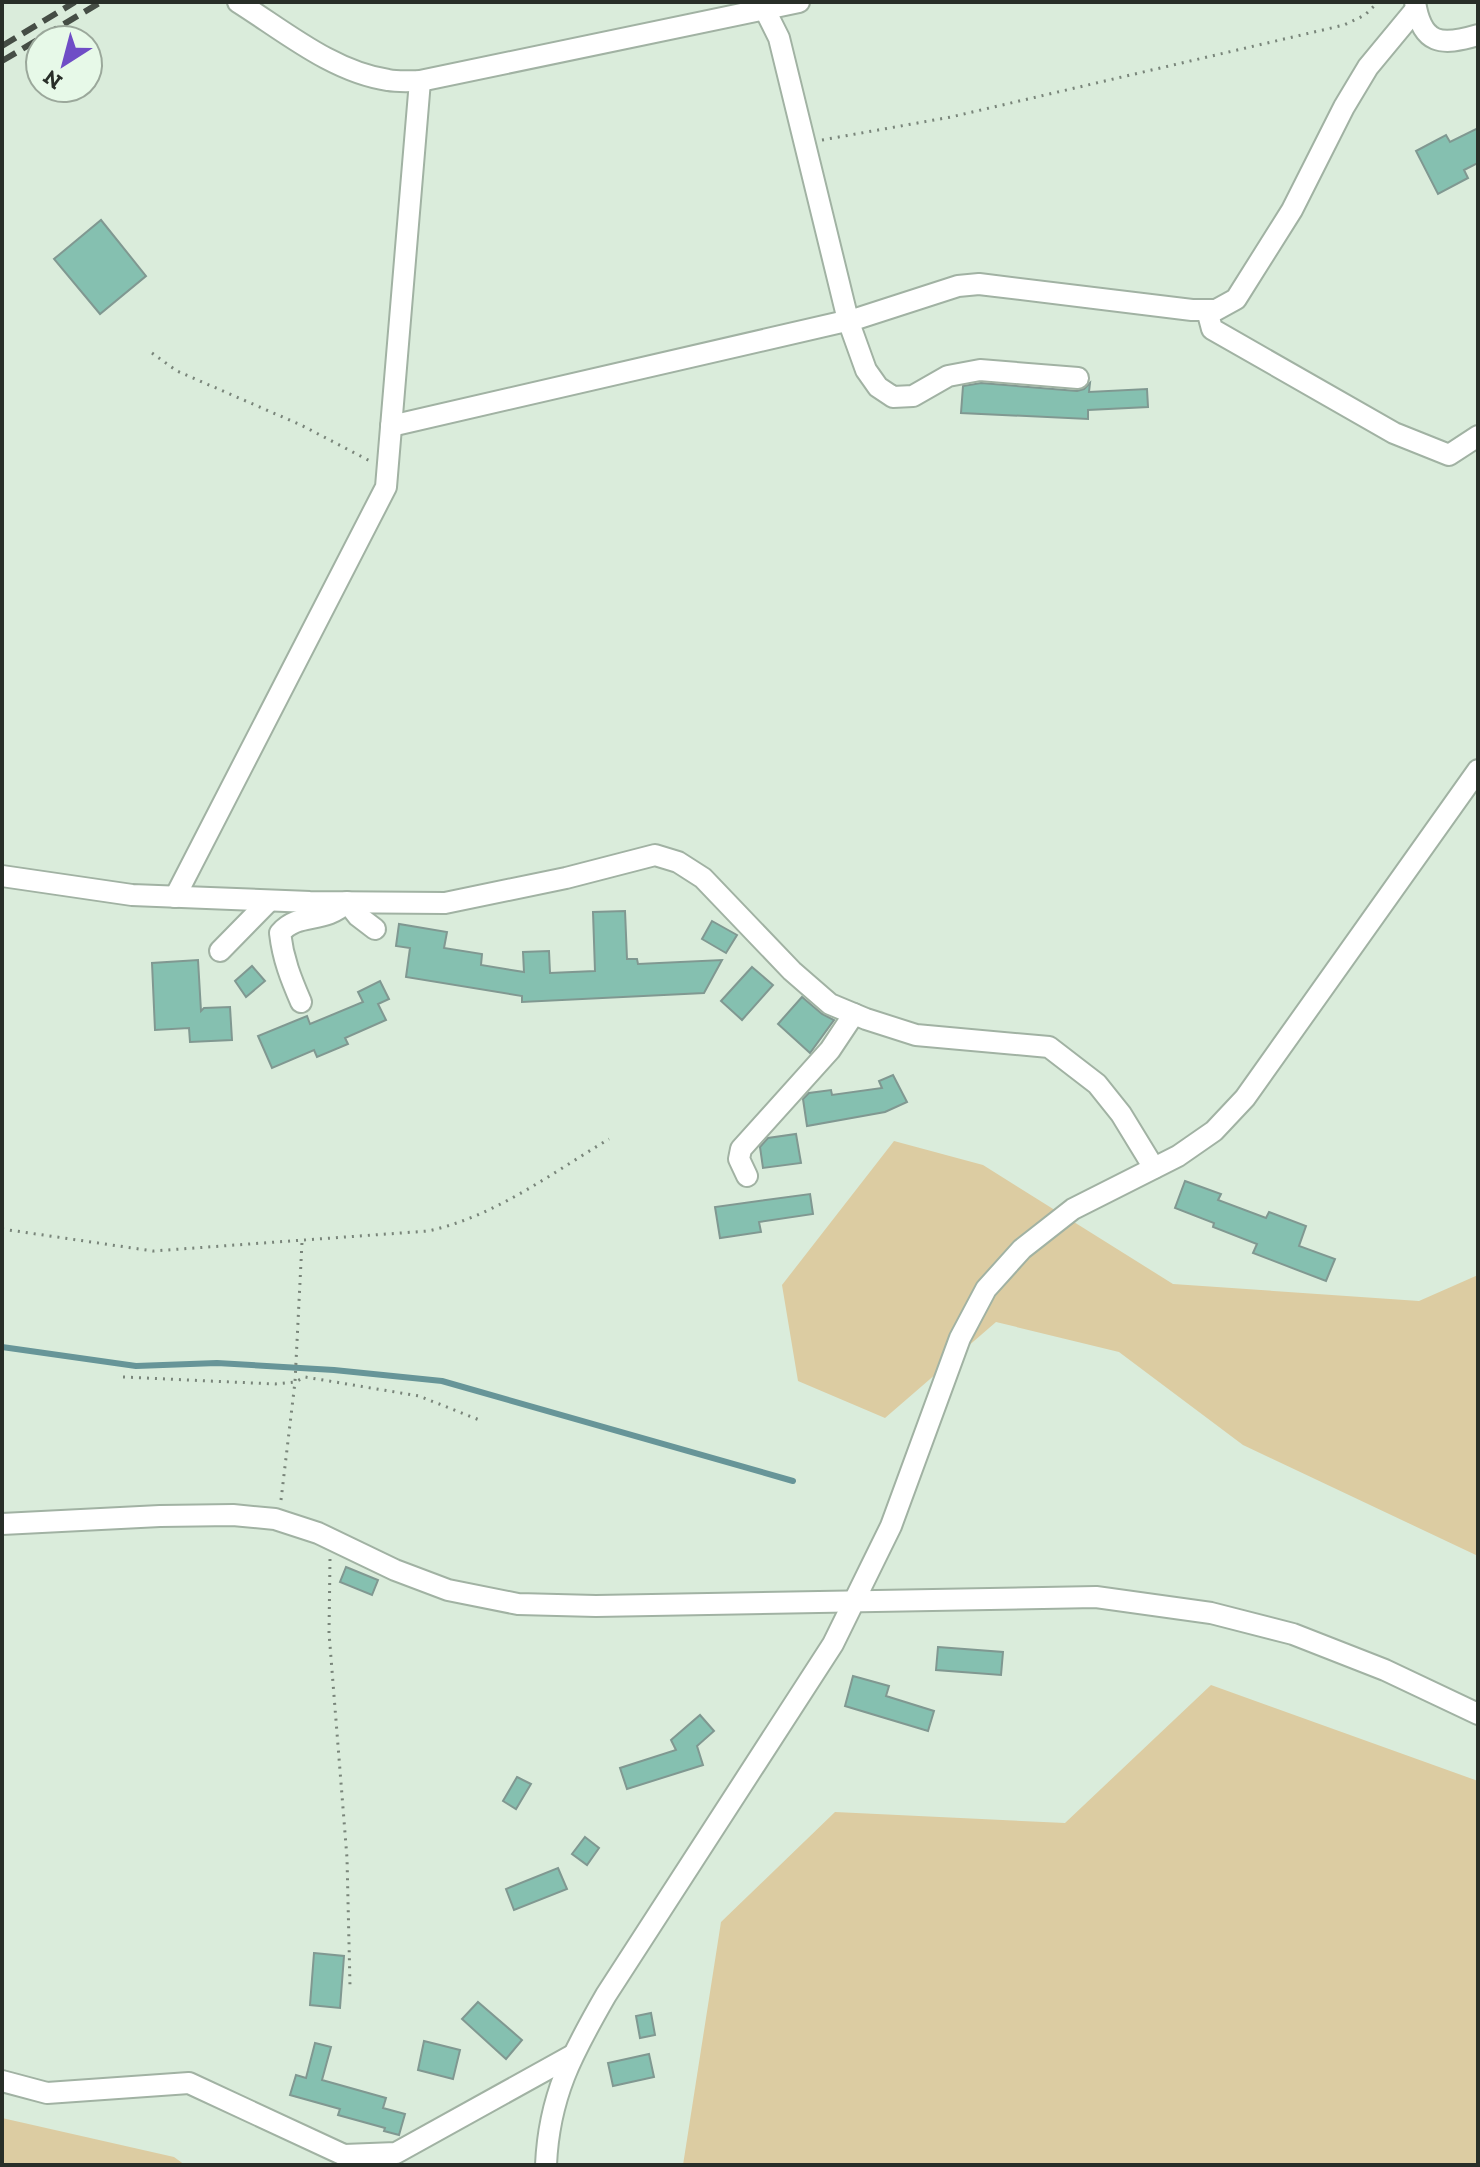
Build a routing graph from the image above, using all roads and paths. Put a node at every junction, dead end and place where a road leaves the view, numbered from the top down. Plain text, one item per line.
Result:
1 (238, 2) edge
2 (799, 2) edge
3 (1378, 2) edge
4 (1416, 6) edge
5 (765, 10) junction
6 (1478, 35) edge
7 (420, 81) junction
8 (805, 143) junction
9 (1207, 310) junction
10 (848, 320) junction
11 (152, 353) dead end
12 (1078, 378) dead end
13 (391, 426) junction
14 (1478, 436) edge
15 (388, 470) junction
16 (1478, 770) edge
17 (2, 876) edge
18 (175, 897) junction
19 (269, 901) junction
20 (347, 902) junction
21 (375, 929) dead end
22 (220, 951) dead end
23 (301, 1002) dead end
24 (854, 1014) junction
25 (609, 1139) dead end
26 (1154, 1168) junction
27 (747, 1176) dead end
28 (2, 1229) edge
29 (302, 1242) junction
30 (123, 1377) dead end
31 (295, 1382) junction
32 (482, 1421) dead end
33 (275, 1519) junction
34 (2, 1524) edge
35 (330, 1539) junction
36 (855, 1601) junction
37 (1478, 1714) edge
38 (350, 1986) dead end
39 (571, 2056) junction
40 (2, 2081) edge
41 (377, 2160) edge
42 (546, 2165) edge

1 - 7 street
2 - 5 street
3 - 8 path
4 - 6 street
4 - 9 street
5 - 7 street
5 - 8 street
7 - 13 street
8 - 10 street
9 - 10 street
9 - 14 street
10 - 12 street
10 - 13 street
11 - 15 path
13 - 15 street
15 - 18 street
16 - 26 street
17 - 18 street
18 - 19 street
19 - 20 street
19 - 22 street
20 - 21 street
20 - 23 street
20 - 24 street
24 - 26 street
24 - 27 street
25 - 29 path
26 - 36 street
28 - 29 path
29 - 31 path
30 - 31 path
31 - 32 path
31 - 33 path
33 - 34 street
33 - 35 street
35 - 36 street
35 - 38 path
36 - 37 street
36 - 39 street
39 - 41 street
39 - 42 street
40 - 41 street

